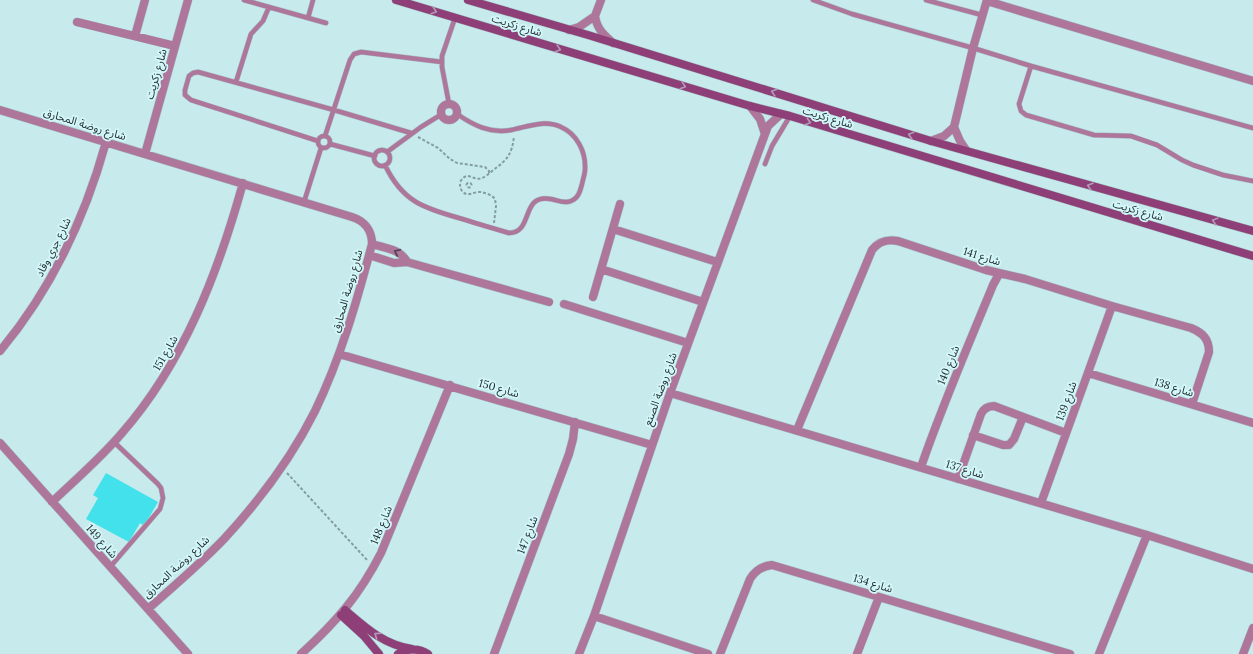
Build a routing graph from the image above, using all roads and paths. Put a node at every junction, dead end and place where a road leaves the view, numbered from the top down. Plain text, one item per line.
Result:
1 (145, 0) edge
2 (188, 0) edge
3 (244, 0) edge
4 (313, 0) edge
5 (396, 0) edge
6 (468, 0) edge
7 (601, 0) edge
8 (813, 0) edge
9 (926, 0) edge
10 (987, 0) edge
11 (270, 7) junction
12 (982, 15) junction
13 (595, 16) junction
14 (308, 18) junction
15 (455, 18) junction
16 (77, 22) dead end
17 (326, 23) dead end
18 (569, 30) junction
19 (135, 36) junction
20 (613, 43) junction
21 (175, 46) junction
22 (973, 48) junction
23 (442, 62) junction
24 (1031, 66) junction
25 (1253, 81) edge
26 (236, 82) junction
27 (449, 104) junction
28 (750, 106) junction
29 (0, 110) edge
30 (334, 110) junction
31 (442, 114) junction
32 (457, 114) junction
33 (785, 115) junction
34 (954, 127) junction
35 (1253, 128) edge
36 (515, 129) junction
37 (411, 133) junction
38 (765, 134) junction
39 (325, 136) junction
40 (318, 141) junction
41 (931, 141) junction
42 (106, 142) junction
43 (330, 144) junction
44 (322, 148) junction
45 (966, 150) junction
46 (388, 152) junction
47 (144, 154) junction
48 (375, 156) junction
49 (765, 164) dead end
50 (385, 165) junction
51 (489, 174) junction
52 (476, 178) junction
53 (1253, 181) edge
54 (243, 183) junction
55 (464, 193) junction
56 (304, 202) junction
57 (620, 204) dead end
58 (493, 228) junction
59 (613, 229) junction
60 (1253, 231) edge
61 (372, 244) junction
62 (369, 255) junction
63 (1253, 256) edge
64 (407, 262) junction
65 (717, 262) junction
66 (601, 269) junction
67 (999, 274) junction
68 (593, 297) dead end
69 (549, 302) dead end
70 (703, 302) junction
71 (564, 304) dead end
72 (1112, 306) junction
73 (688, 343) junction
74 (0, 351) edge
75 (339, 354) junction
76 (1088, 373) junction
77 (450, 385) junction
78 (670, 393) junction
79 (1192, 404) junction
80 (1022, 417) junction
81 (575, 422) junction
82 (1253, 423) edge
83 (797, 430) junction
84 (1066, 433) junction
85 (973, 435) junction
86 (114, 442) junction
87 (0, 443) edge
88 (652, 445) junction
89 (281, 467) junction
90 (921, 468) junction
91 (958, 479) junction
92 (52, 502) junction
93 (1041, 503) junction
94 (1147, 535) junction
95 (110, 567) junction
96 (374, 568) junction
97 (1253, 570) edge
98 (879, 597) junction
99 (148, 609) junction
100 (343, 613) junction
101 (594, 616) junction
102 (1253, 628) edge
103 (412, 649) junction
104 (188, 654) edge
105 (301, 654) edge
106 (379, 654) edge
107 (398, 654) edge
108 (428, 654) edge
109 (494, 654) edge
110 (579, 654) edge
111 (708, 654) edge
112 (720, 654) edge
113 (857, 654) edge
114 (1070, 654) edge
115 (1099, 654) edge
116 (1243, 654) edge

1 - 19 street
2 - 21 street, شارع زكريت
3 - 11 lane
4 - 14 lane
5 -> 15 street, شارع زكريت
6 - 18 street, شارع زكريت
7 - 13 street
8 - 22 lane
9 - 12 lane
10 - 12 street
10 - 25 street
11 - 14 lane
11 - 26 lane
12 - 22 street
13 - 18 street
13 - 20 street
14 - 17 lane
15 - 23 lane
15 -> 28 street, شارع زكريت
16 - 19 street
18 - 20 street, شارع زكريت
19 - 21 street
41 -> 20 street, شارع زكريت
21 - 47 street, شارع زكريت
22 - 24 lane
22 - 34 street
23 - 27 lane
23 - 30 lane
24 - 35 lane
24 - 53 lane
26 - 30 lane
26 - 40 lane
27 - 31 street
27 - 32 street
28 - 33 street, شارع زكريت
28 - 38 street
29 - 42 street, شارع روضة المحارق
30 - 37 lane
30 - 39 lane
31 - 32 street
31 - 37 lane
32 - 36 lane
33 - 38 street, شارع روضة الصنع
33 - 49 lane
33 -> 63 street, شارع زكريت
34 - 41 street
34 - 45 street
36 - 51 path
36 - 58 lane
37 - 46 lane
37 - 51 path
38 - 65 street, شارع روضة الصنع
39 - 40 lane
39 - 43 lane
40 - 44 lane
41 - 45 street, شارع زكريت
42 - 47 street, شارع روضة المحارق
42 - 74 street, شارع جري وقاد
43 - 44 lane
43 - 48 lane
44 - 56 lane
60 -> 45 street, شارع زكريت
46 - 48 lane
46 - 50 lane
47 - 54 street, شارع روضة المحارق
48 - 50 lane
50 - 58 lane
51 - 52 path
52 - 55 path
52 - 55 path
54 - 56 street, شارع روضة المحارق
54 - 86 street, شارع 151
55 - 58 path
56 - 61 street, شارع روضة المحارق
57 - 59 street
59 - 65 street
59 - 66 street
61 - 62 street, شارع روضة المحارق
64 -> 61 street
62 - 64 street
62 - 75 street, شارع روضة المحارق
64 - 69 street
65 - 70 street, شارع روضة الصنع
66 - 68 street
66 - 70 street
67 - 72 street, شارع 141
67 - 83 street, شارع 141
67 - 90 street, شارع 140
70 - 73 street, شارع روضة الصنع
71 - 73 street
72 - 76 street, شارع 139
72 - 79 street, شارع 141
73 - 78 street, شارع روضة الصنع
75 - 77 street, شارع 150
75 - 89 street, شارع روضة المحارق
76 - 79 street, شارع 138
76 - 84 street, شارع 139
77 - 81 street, شارع 150
77 - 96 street, شارع 148
78 - 83 street, شارع 137
78 - 88 street, شارع روضة الصنع
79 - 82 street, شارع 138
80 - 84 street
80 - 85 street
80 - 85 street
81 - 88 street, شارع 150
81 - 109 street, شارع 147
83 - 90 street, شارع 137
84 - 93 street, شارع 139
85 - 91 street
86 - 92 street, شارع 151
86 - 95 lane
87 - 92 street, شارع 149
88 - 101 street, شارع روضة الصنع
89 - 96 path
89 - 99 street, شارع روضة المحارق
90 - 91 street, شارع 137
91 - 93 street, شارع 137
92 - 95 street, شارع 149
93 - 94 street, شارع 137
94 - 97 street, شارع 137
94 - 115 street
95 - 99 street, شارع 149
96 - 100 street, شارع 148
98 - 112 street, شارع 134
98 - 113 street
98 - 114 street, شارع 134
99 - 104 street, شارع 149
103 -> 100 street
100 - 105 street, شارع 148
100 - 106 street
101 - 110 street, شارع روضة الصنع
101 - 111 street
102 - 116 street
103 - 107 street
103 - 108 street

